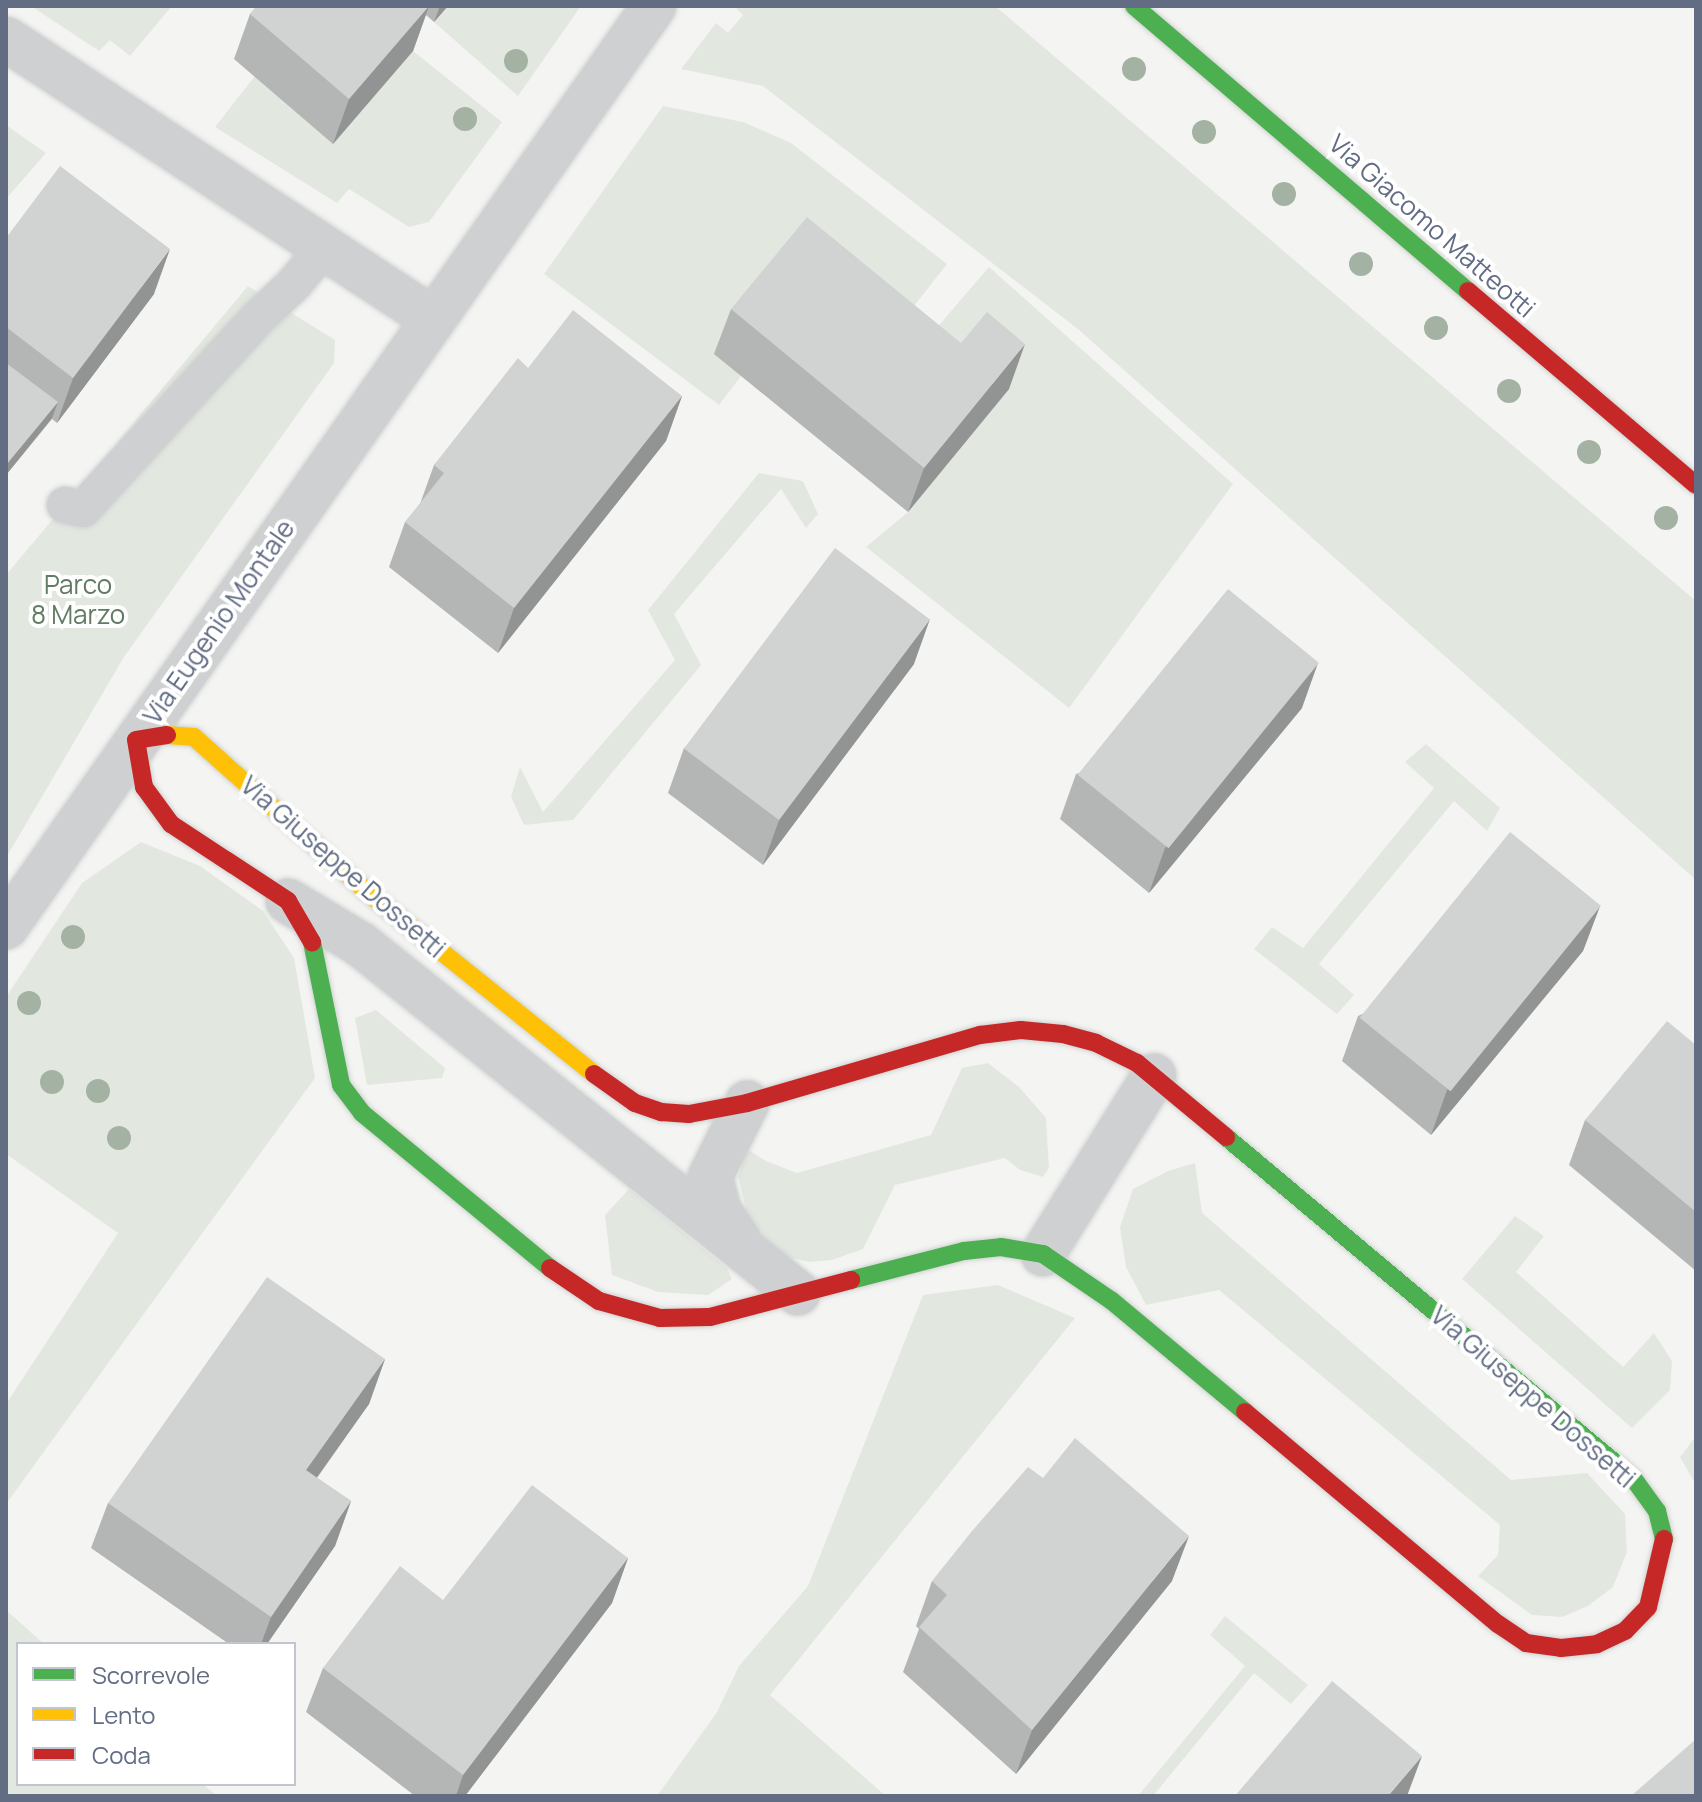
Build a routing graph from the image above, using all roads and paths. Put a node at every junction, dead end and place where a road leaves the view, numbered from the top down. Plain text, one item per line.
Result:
1 (654, 6) edge
2 (1134, 6) edge
3 (6, 39) edge
4 (324, 248) junction
5 (433, 319) junction
6 (1696, 485) edge
7 (65, 505) dead end
8 (136, 740) junction
9 (288, 901) junction
10 (6, 927) edge
11 (1154, 1076) junction
12 (747, 1103) junction
13 (746, 1252) junction
14 (1043, 1254) junction
15 (798, 1293) junction

1 - 5 street, Via Eugenio Montale
2 - 6 street, Via Giacomo Matteotti
3 - 4 street
4 - 5 street
4 - 7 lane
5 - 8 street, Via Eugenio Montale
8 - 9 street, Via Giuseppe Dossetti
8 - 10 street, Via Eugenio Montale
8 - 12 street, Via Giuseppe Dossetti
9 - 13 street, Via Giuseppe Dossetti
9 - 15 street, Via Giuseppe Dossetti
11 - 12 street, Via Giuseppe Dossetti
11 - 14 street
11 - 14 street, Via Giuseppe Dossetti
12 - 13 street, Via Giuseppe Dossetti
13 - 15 street, Via Giuseppe Dossetti
14 - 15 street, Via Giuseppe Dossetti

